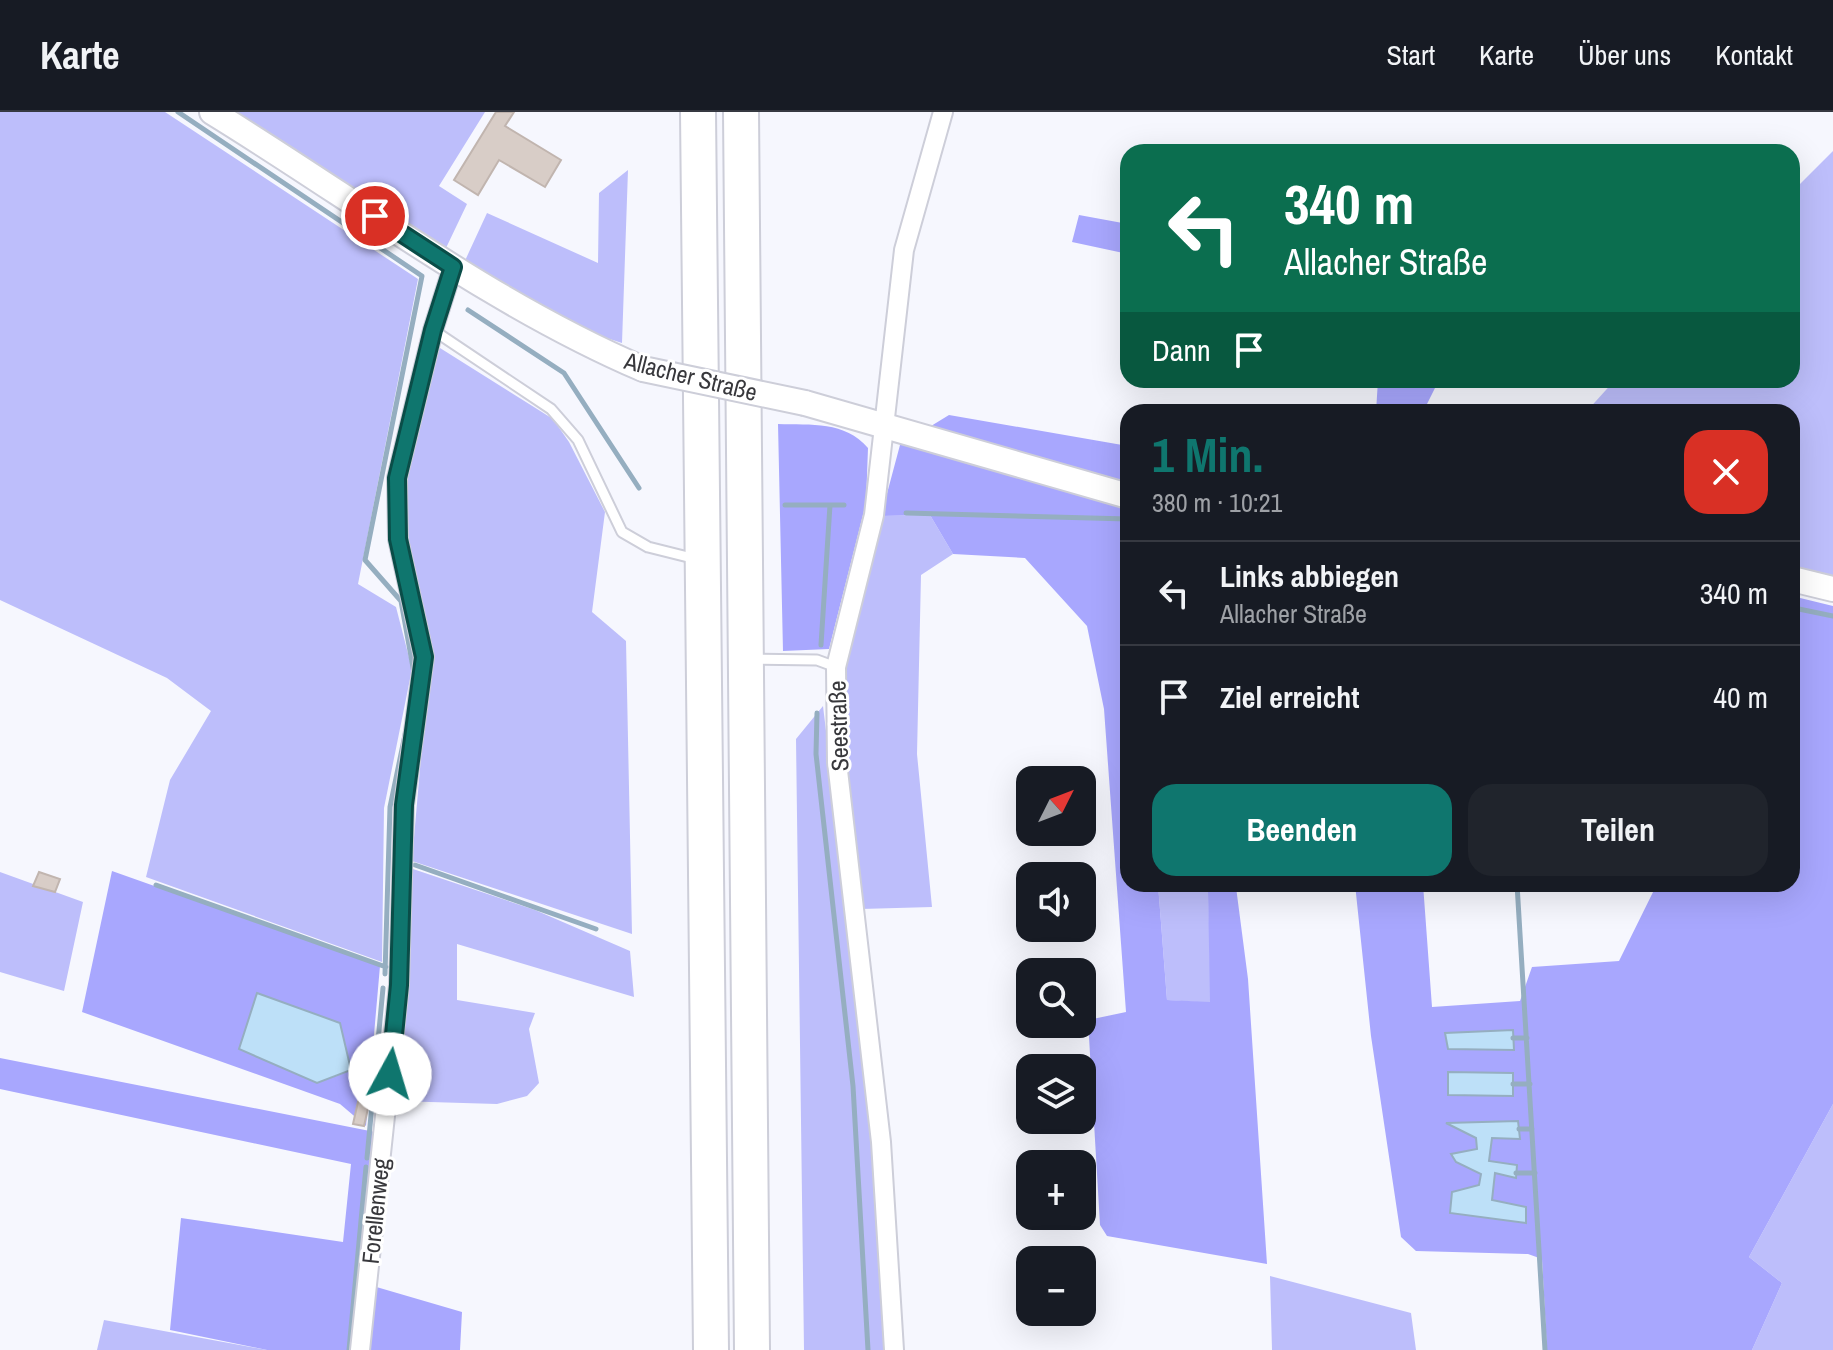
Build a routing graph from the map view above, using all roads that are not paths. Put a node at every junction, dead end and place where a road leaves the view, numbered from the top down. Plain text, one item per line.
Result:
1 (212, 112) edge
2 (698, 112) edge
3 (741, 112) edge
4 (943, 112) edge
5 (453, 267) junction
6 (433, 330) junction
7 (884, 424) junction
8 (1120, 494) edge
9 (703, 560) junction
10 (1800, 581) edge
11 (1833, 589) edge
12 (746, 659) junction
13 (836, 667) junction
14 (360, 1350) edge
15 (711, 1350) edge
16 (752, 1350) edge
17 (894, 1350) edge

1 - 5 street, Allacher Straße
2 - 9 highway
3 - 12 highway
4 - 7 street, Seestraße
5 - 6 street, Forellenweg
5 - 7 street, Allacher Straße, bridge
6 - 9 lane
6 - 14 street, Forellenweg
7 - 8 street, Allacher Straße
7 - 13 street, Seestraße
9 - 15 highway
10 - 11 street
12 - 13 lane
12 - 16 highway
13 - 17 street, Seestraße

